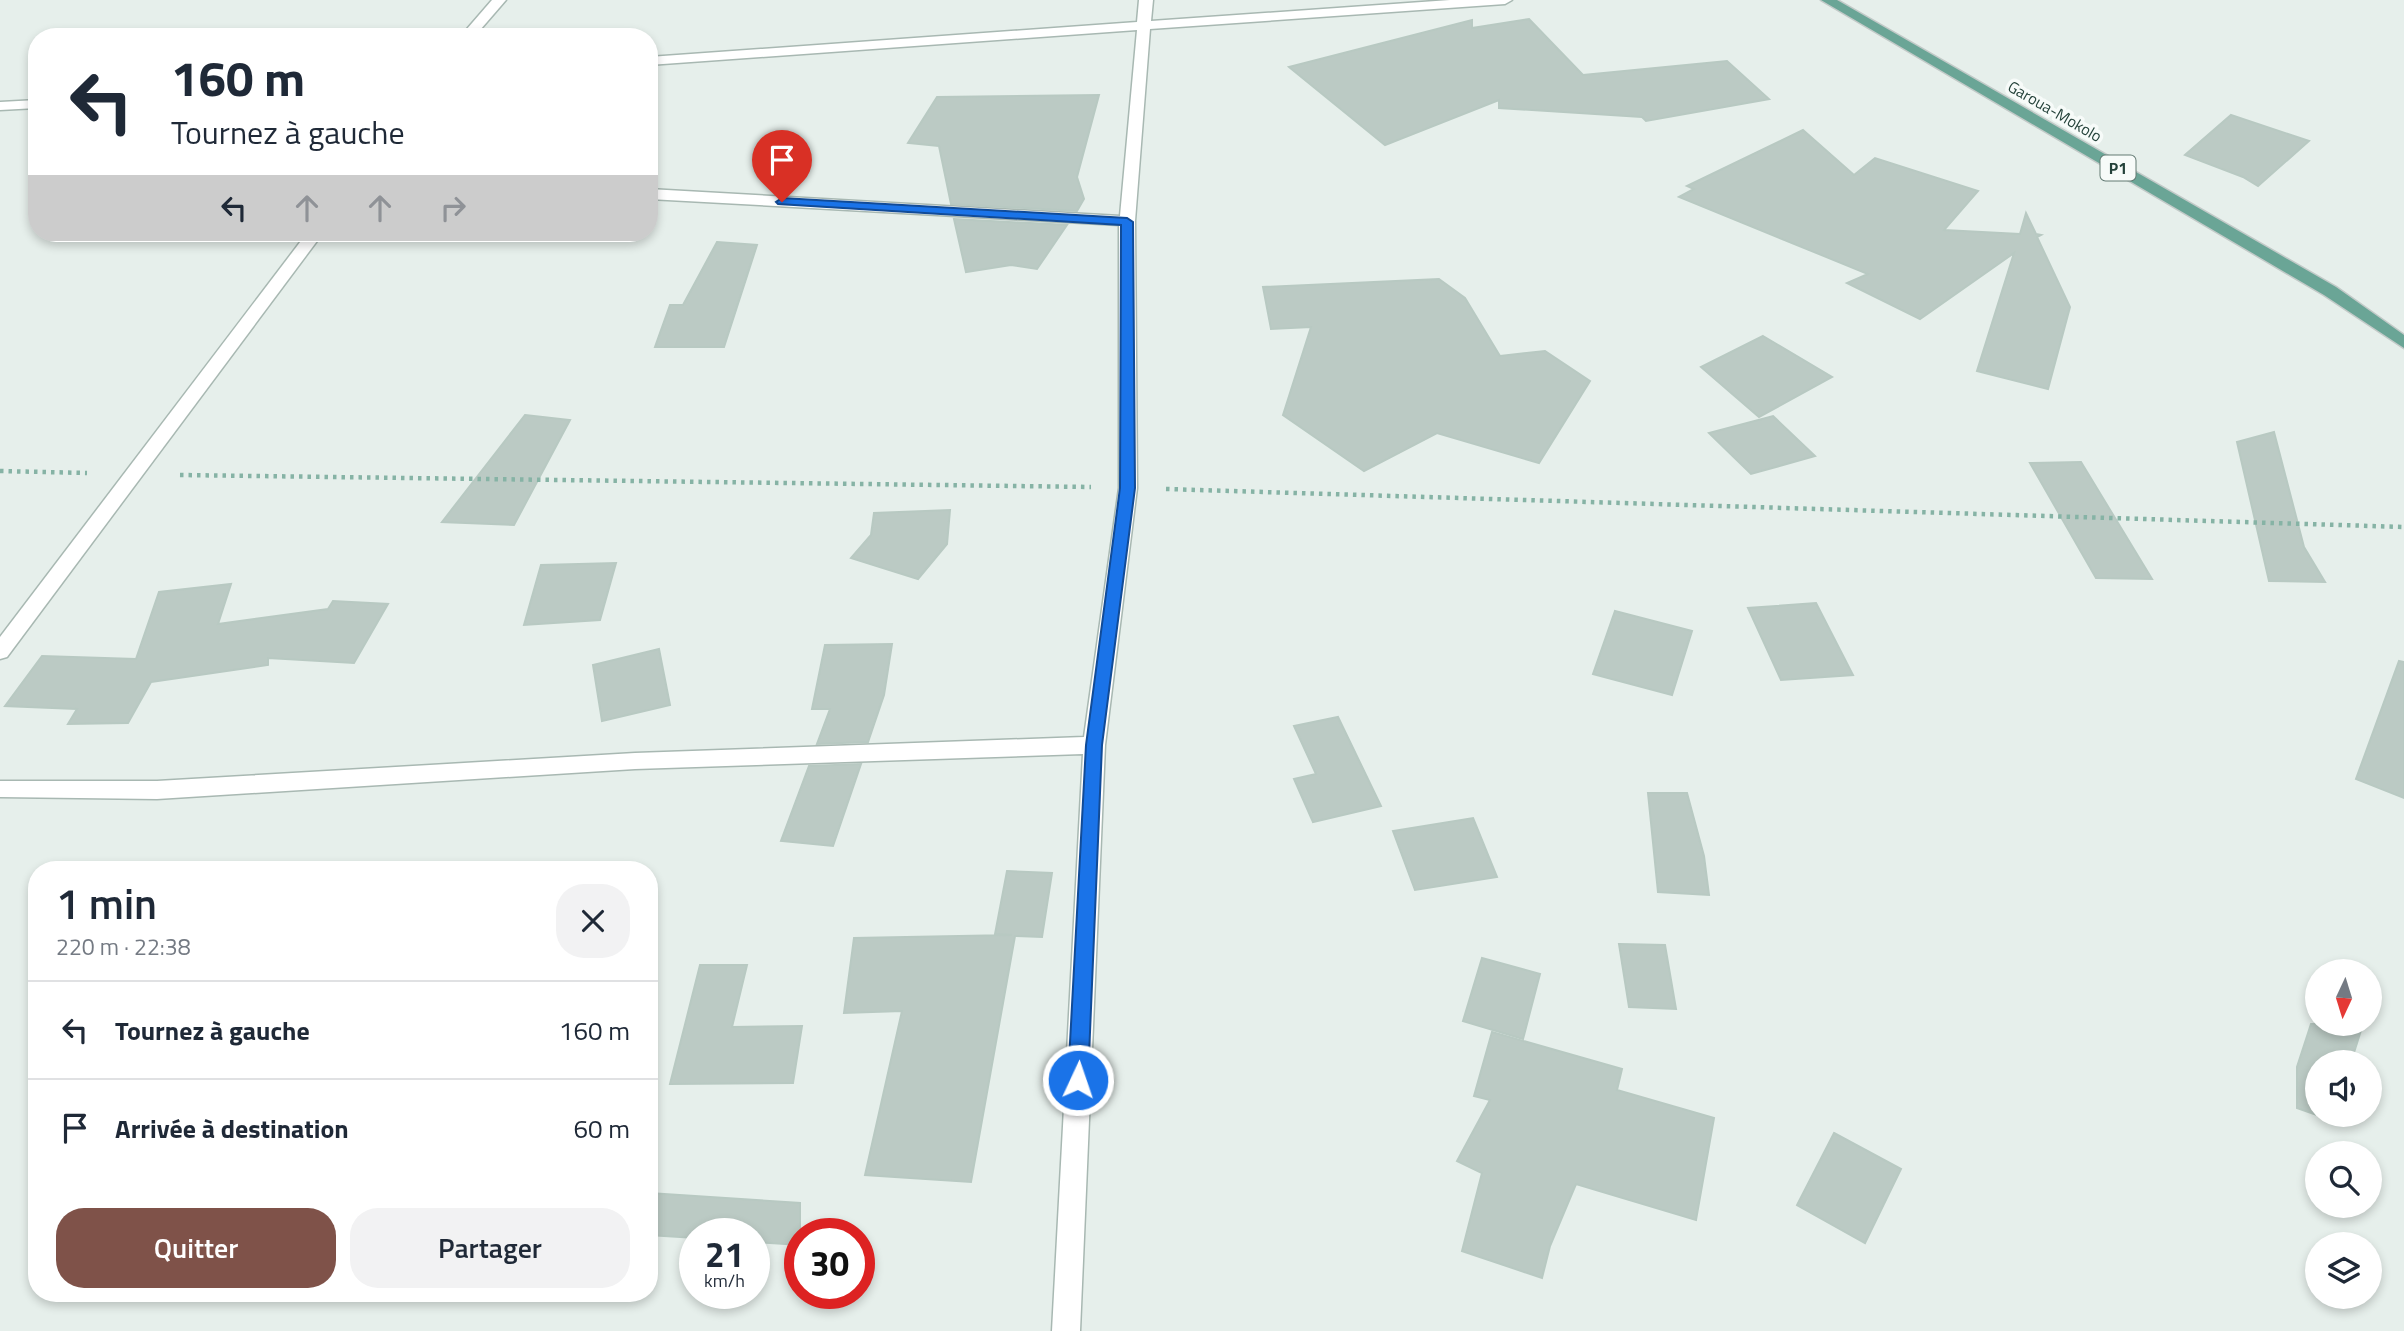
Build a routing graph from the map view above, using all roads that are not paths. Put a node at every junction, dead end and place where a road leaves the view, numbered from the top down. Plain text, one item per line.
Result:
1 (499, 0) edge
2 (1146, 0) edge
3 (1505, 0) edge
4 (1828, 0) edge
5 (1146, 26) junction
6 (475, 28) edge
7 (658, 60) edge
8 (28, 104) edge
9 (0, 106) edge
10 (658, 195) edge
11 (1127, 222) junction
12 (308, 242) edge
13 (2404, 344) edge
14 (0, 652) edge
15 (1094, 745) junction
16 (0, 789) edge
17 (1066, 1331) edge

1 - 6 street
2 - 5 street
3 - 5 street
4 - 13 main road, Garoua-Mokolo / P1
5 - 7 street
5 - 11 street
8 - 9 street
10 - 11 street
11 - 15 street
12 - 14 street
15 - 16 street
15 - 17 street

